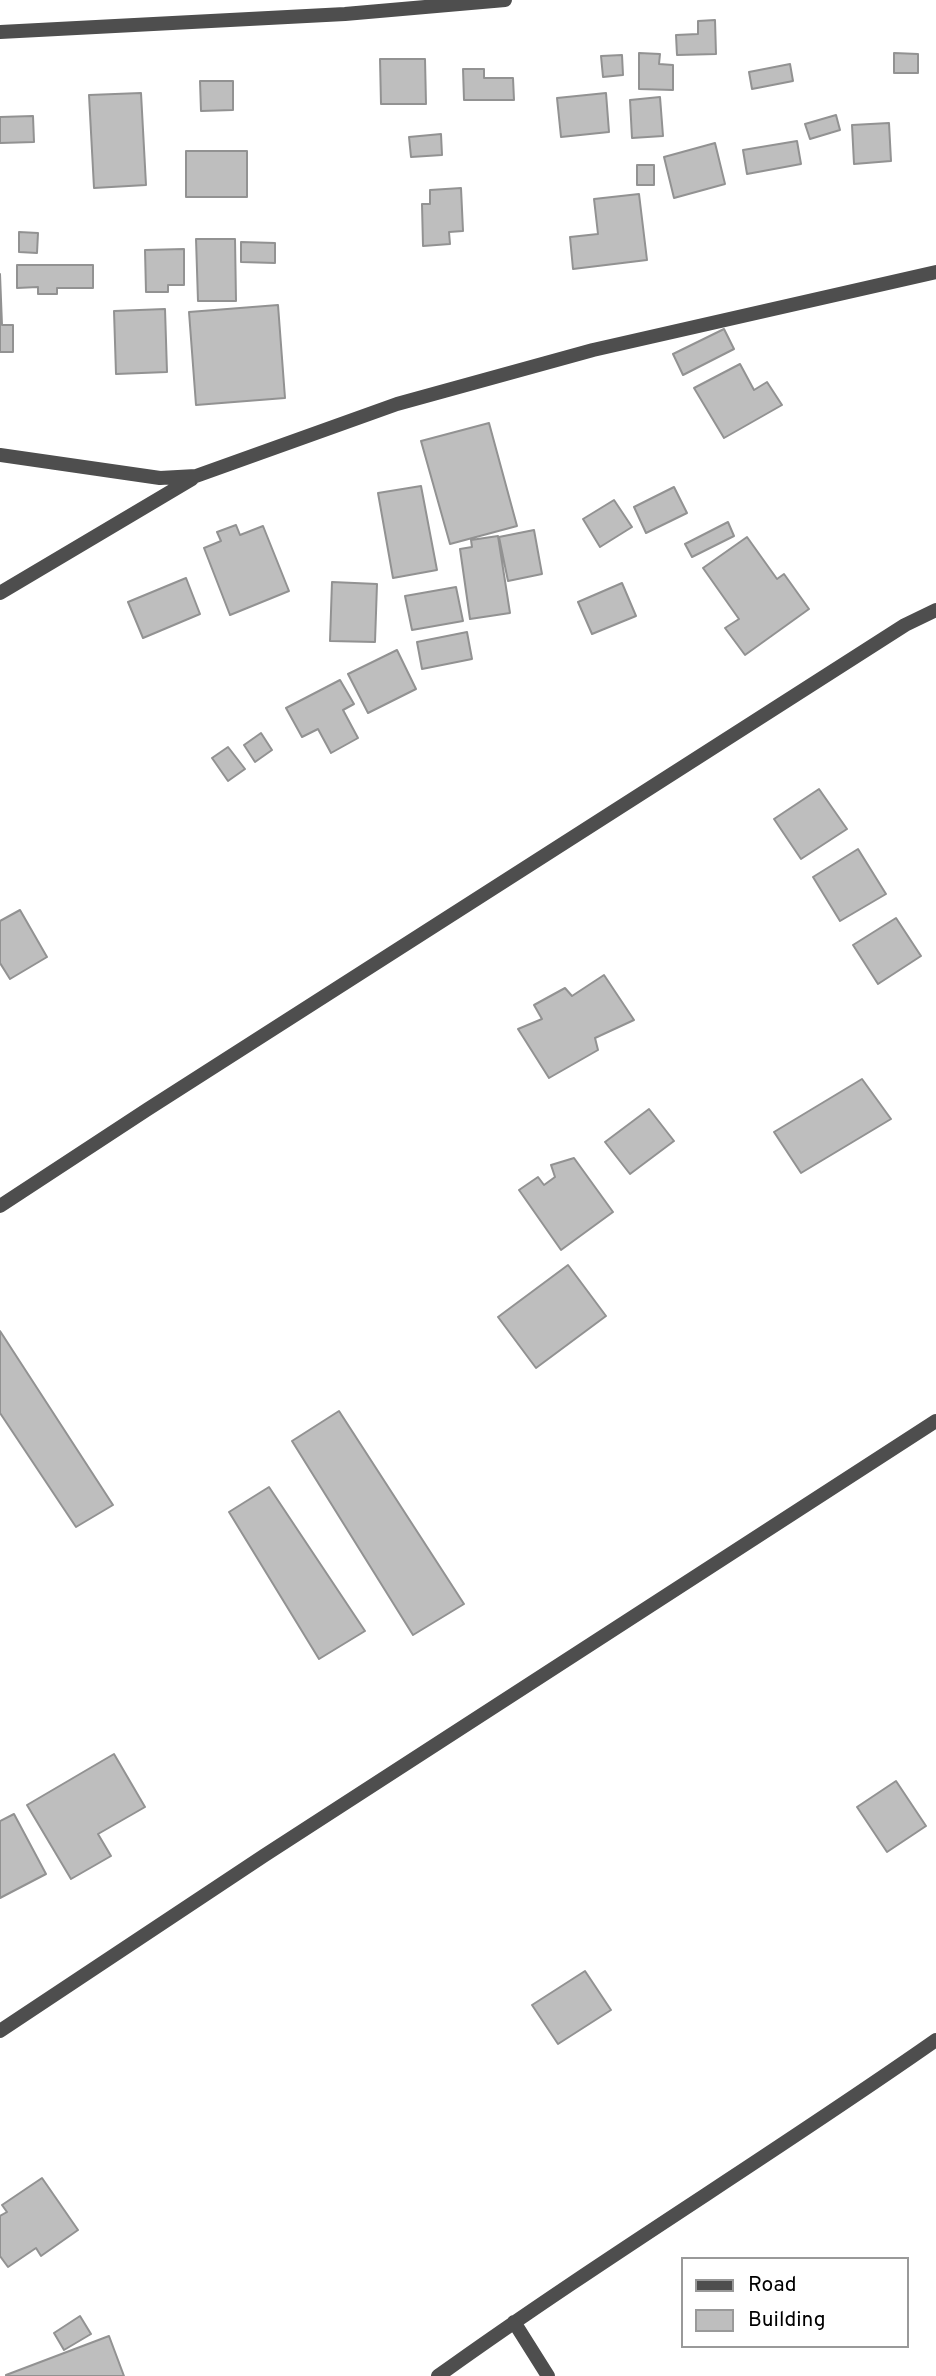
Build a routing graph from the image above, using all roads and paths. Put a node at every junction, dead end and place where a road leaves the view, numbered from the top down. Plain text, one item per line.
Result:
1 (505, 0) edge
2 (0, 32) edge
3 (936, 272) edge
4 (0, 455) edge
5 (196, 476) junction
6 (0, 593) edge
7 (936, 610) edge
8 (0, 1206) edge
9 (936, 1421) edge
10 (0, 2031) edge
11 (936, 2040) edge
12 (514, 2322) junction
13 (438, 2376) edge
14 (548, 2376) edge

1 - 2 street
3 - 5 street
4 - 5 street
5 - 6 street
7 - 8 street
9 - 10 street
11 - 12 street
12 - 13 street
12 - 14 street

